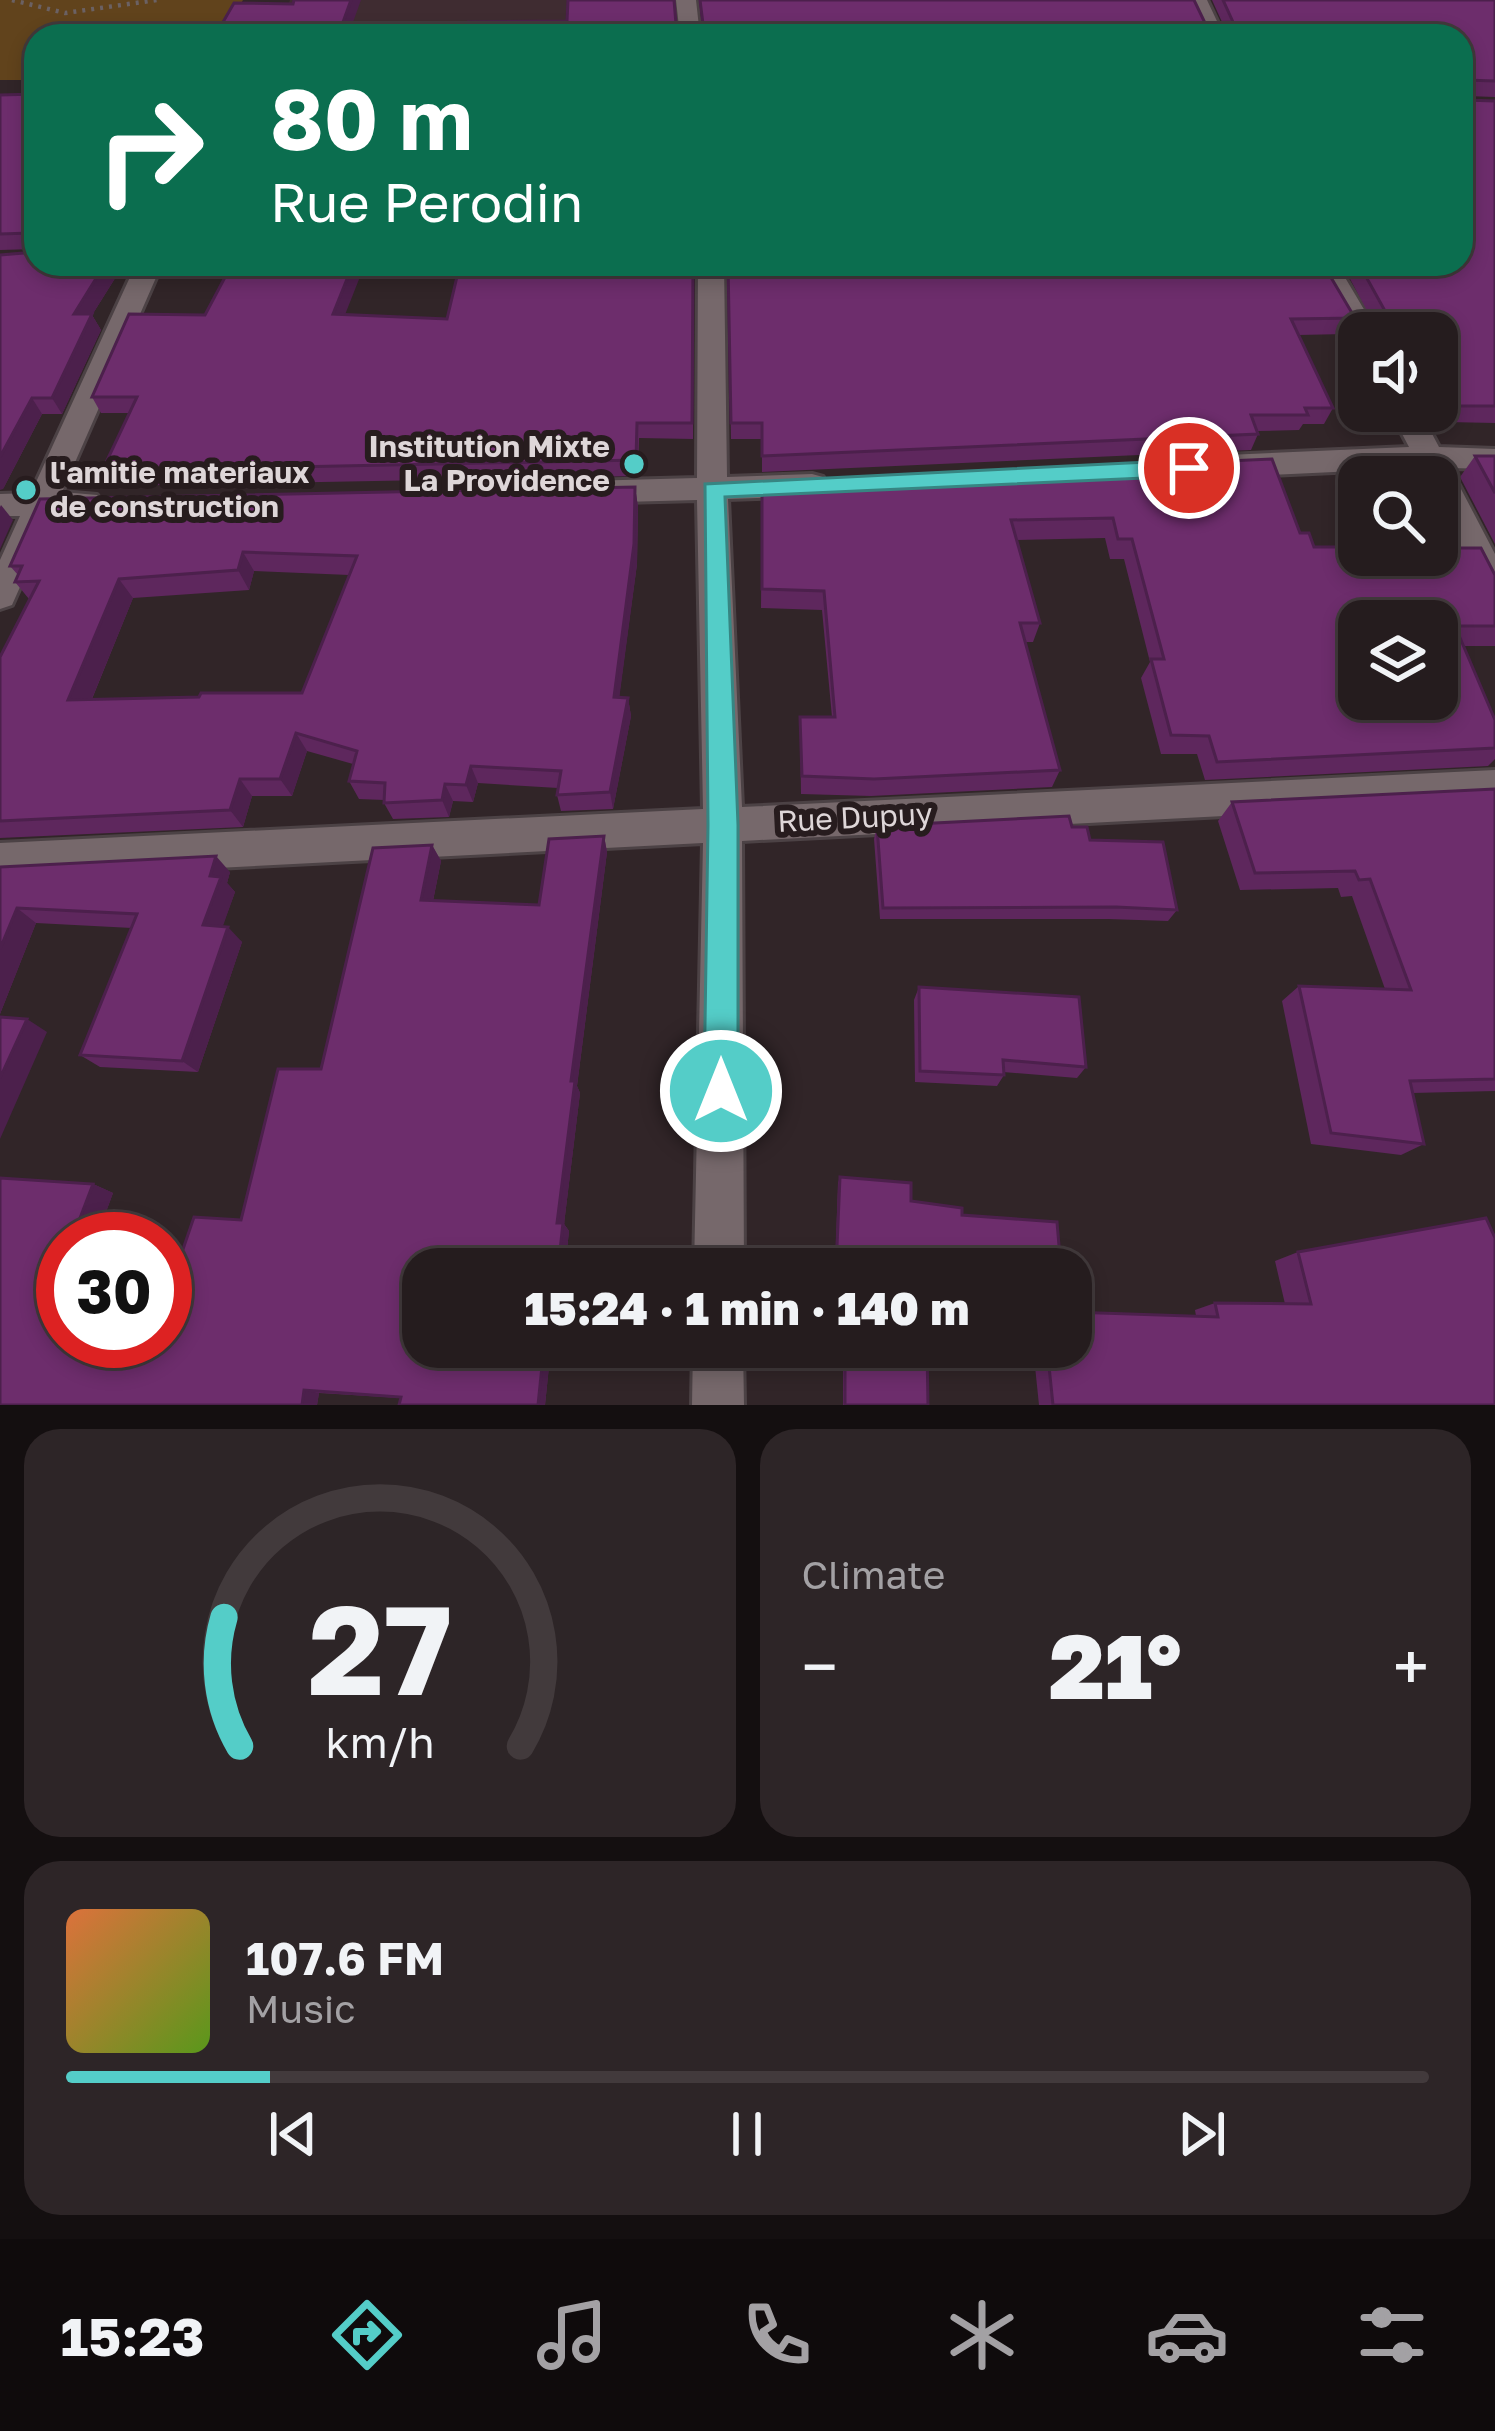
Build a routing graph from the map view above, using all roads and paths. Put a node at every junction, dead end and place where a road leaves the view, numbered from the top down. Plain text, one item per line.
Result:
1 (12, 0) edge
2 (158, 0) edge
3 (144, 276) edge
4 (711, 276) edge
5 (1331, 276) edge
6 (1352, 312) edge
7 (1458, 458) edge
8 (1495, 459) edge
9 (1338, 461) edge
10 (1189, 468) edge
11 (832, 484) edge
12 (713, 490) junction
13 (551, 493) edge
14 (111, 503) edge
15 (41, 504) junction
16 (0, 505) edge
17 (1458, 515) edge
18 (1495, 585) edge
19 (0, 596) edge
20 (1495, 786) edge
21 (723, 825) junction
22 (0, 861) edge
23 (719, 1248) edge
24 (718, 1368) edge
25 (718, 1405) edge

1 - 2 path
3 - 15 street
4 - 12 street
5 - 6 street
7 - 8 street
9 - 10 street
11 - 12 street
12 - 13 street
12 - 21 street
14 - 15 street
15 - 16 street
15 - 19 street
17 - 18 street
20 - 21 street, Rue Dupuy
21 - 22 street, Rue Dupuy
21 - 23 street
24 - 25 street

